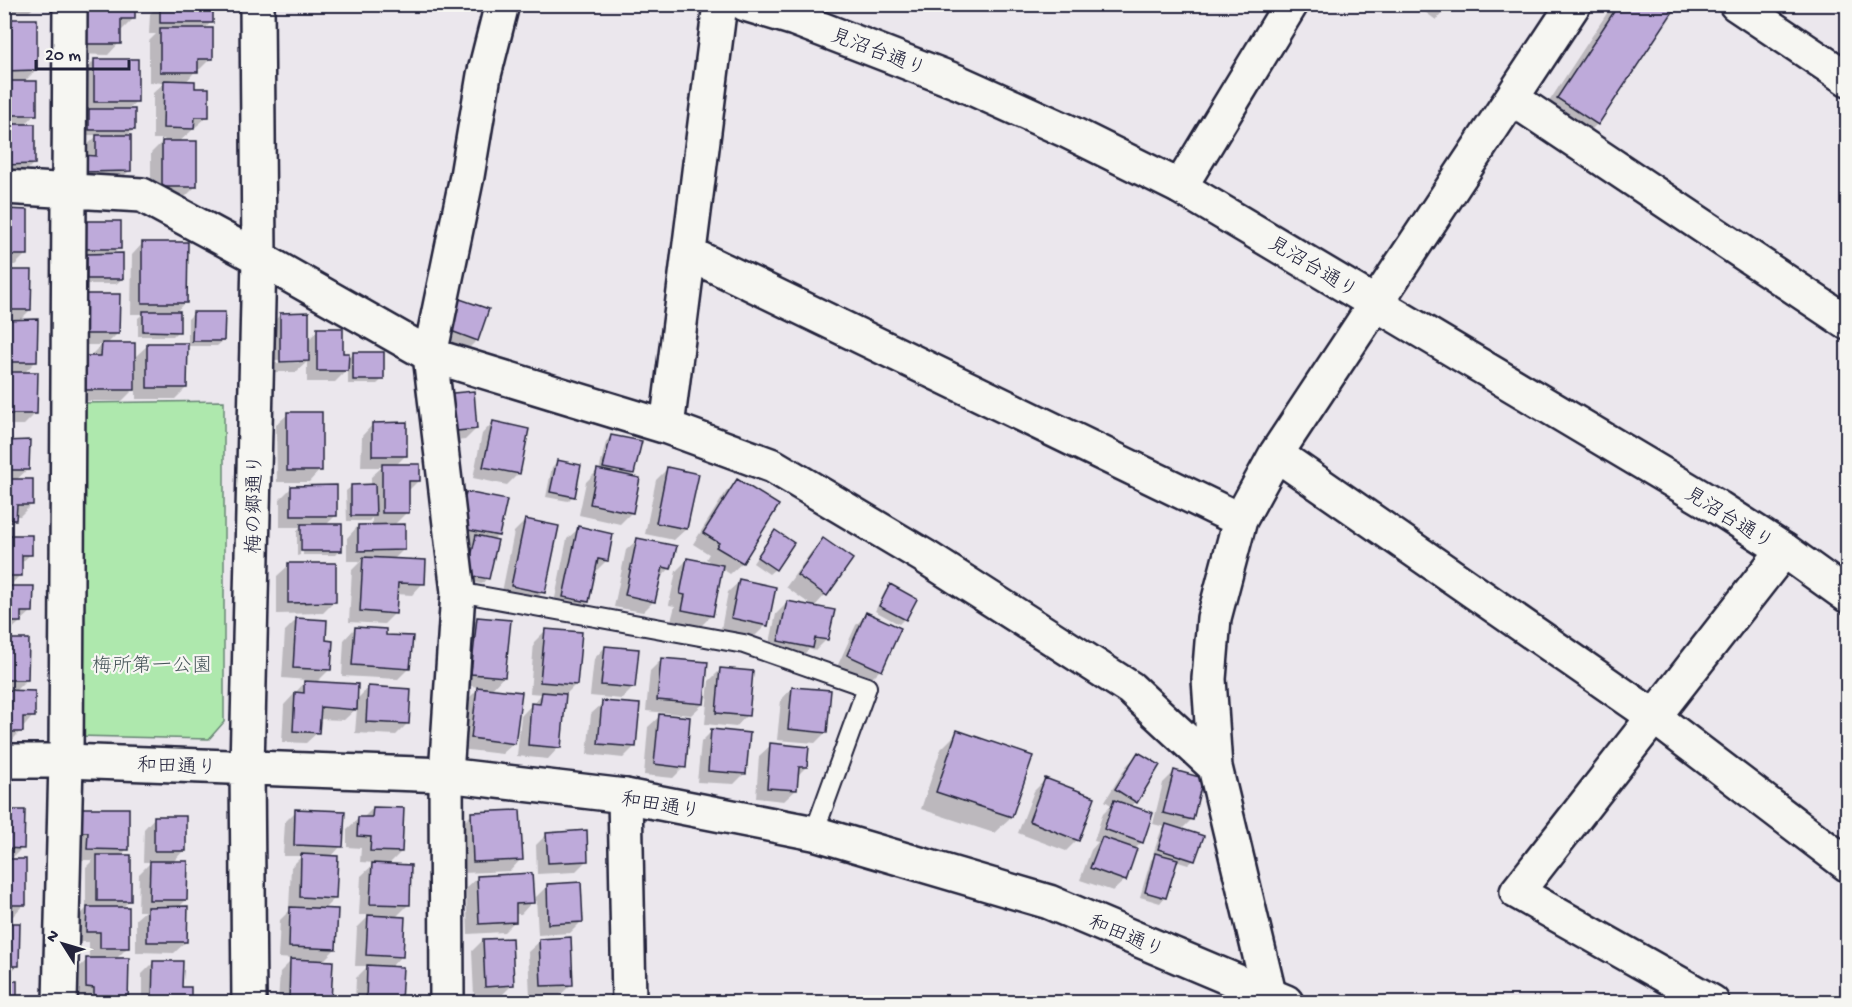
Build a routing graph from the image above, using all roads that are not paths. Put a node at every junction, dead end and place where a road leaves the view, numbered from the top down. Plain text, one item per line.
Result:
1 (70, 4) edge
2 (257, 4) edge
3 (502, 4) edge
4 (720, 4) edge
5 (745, 4) edge
6 (1291, 4) edge
7 (1574, 4) edge
8 (1736, 4) edge
9 (1848, 79) edge
10 (1513, 99) junction
11 (4, 187) edge
12 (1180, 187) junction
13 (69, 190) junction
14 (690, 254) junction
15 (259, 258) junction
16 (1376, 303) junction
17 (1848, 323) edge
18 (430, 355) junction
19 (667, 427) junction
20 (1276, 454) junction
21 (1240, 520) junction
22 (1784, 550) junction
23 (458, 592) junction
24 (1848, 596) edge
25 (1653, 716) junction
26 (66, 760) junction
27 (4, 761) edge
28 (247, 767) junction
29 (1215, 767) junction
30 (446, 775) junction
31 (625, 796) junction
32 (814, 833) junction
33 (1848, 865) edge
34 (1275, 1000) edge
35 (60, 1002) edge
36 (249, 1002) edge
37 (447, 1002) edge
38 (629, 1002) edge
39 (1712, 1002) edge

1 - 13 street
2 - 15 street, 梅の郷通り
3 - 18 street
4 - 14 street
5 - 12 street, 見沼台通り
6 - 12 street
7 - 10 street
8 - 9 street
10 - 16 street
10 - 17 street
11 - 13 street
12 - 16 street, 見沼台通り
13 - 15 street
13 - 26 street
14 - 19 street
14 - 21 street
15 - 18 street
15 - 28 street, 梅の郷通り
16 - 20 street
16 - 22 street, 見沼台通り
18 - 19 street
18 - 23 street
19 - 29 street
20 - 21 street
20 - 25 street
21 - 29 street
22 - 24 street, 見沼台通り
22 - 25 street
23 - 30 street
23 - 32 lane
25 - 33 street
25 - 39 street
26 - 27 street, 和田通り
26 - 28 street, 和田通り
26 - 35 street
28 - 30 street, 和田通り
28 - 36 street, 梅の郷通り
29 - 34 street
30 - 31 street, 和田通り
30 - 37 street
31 - 32 street, 和田通り
31 - 38 street
32 - 34 street, 和田通り

